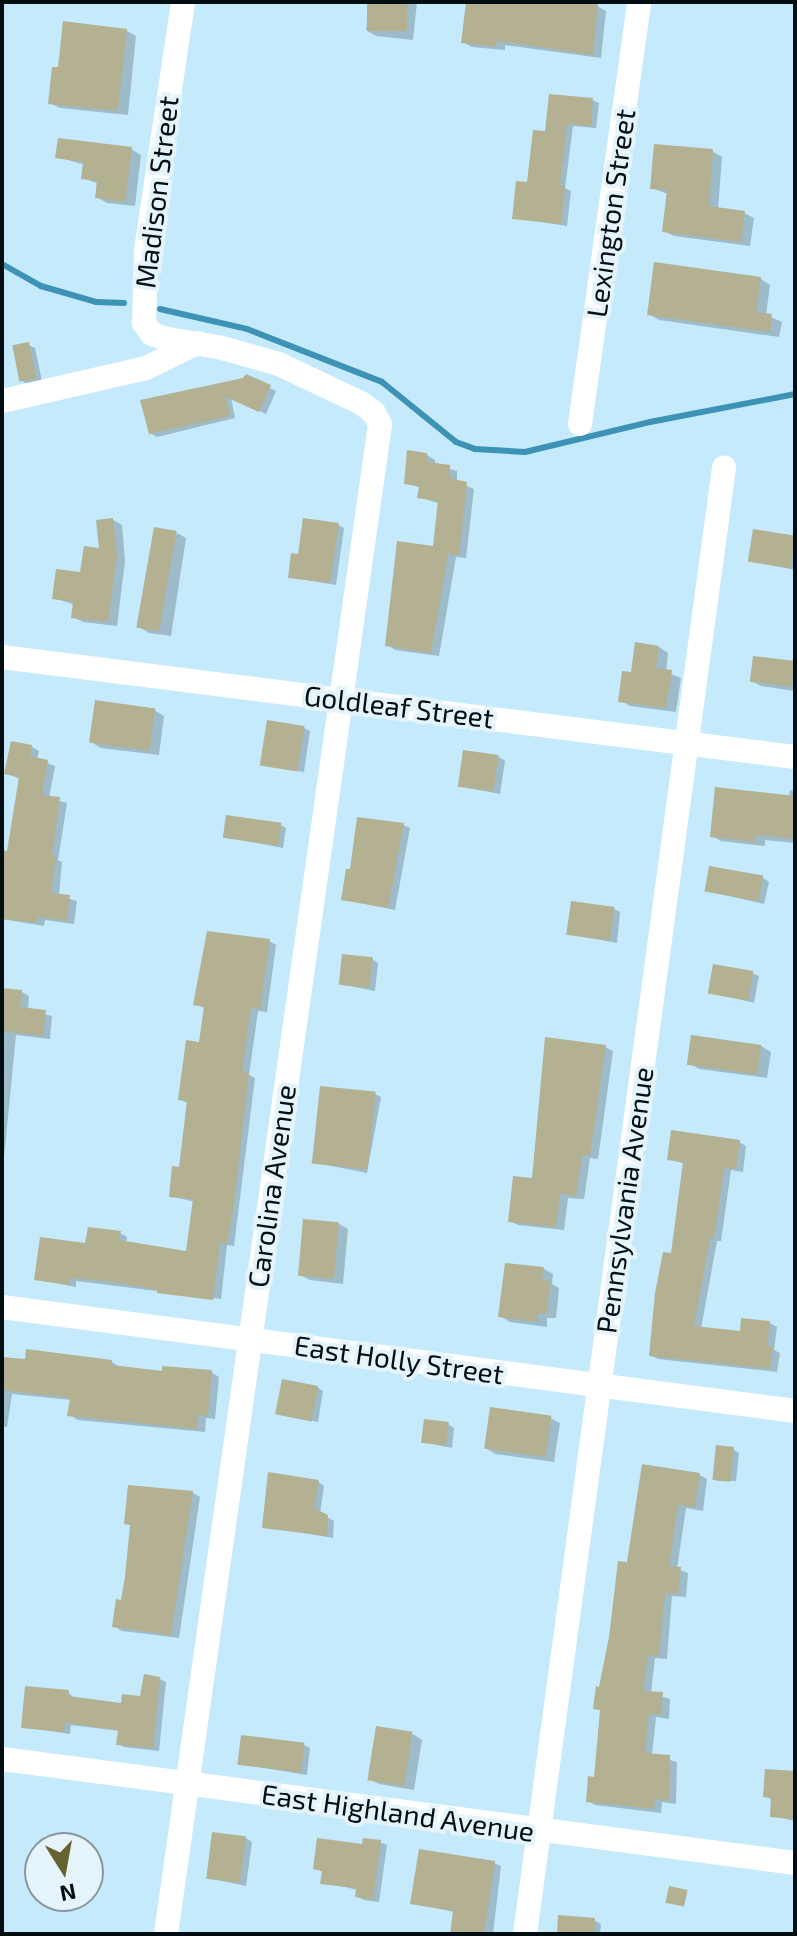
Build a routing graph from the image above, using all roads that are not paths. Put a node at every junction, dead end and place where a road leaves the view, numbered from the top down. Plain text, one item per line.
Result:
1 (183, 2) edge
2 (639, 2) edge
3 (197, 343) junction
4 (2, 401) edge
5 (580, 424) dead end
6 (724, 467) dead end
7 (2, 657) edge
8 (339, 698) junction
9 (685, 743) junction
10 (795, 757) edge
11 (2, 1307) edge
12 (250, 1338) junction
13 (599, 1386) junction
14 (795, 1411) edge
15 (2, 1759) edge
16 (186, 1784) junction
17 (540, 1831) junction
18 (795, 1863) edge
19 (166, 1934) edge
20 (525, 1934) edge

1 - 3 street, Madison Street
2 - 5 street, Lexington Street
3 - 4 street
3 - 8 street, Carolina Avenue
6 - 9 street, Pennsylvania Avenue
7 - 8 street, Goldleaf Street
8 - 9 street, Goldleaf Street
8 - 12 street, Carolina Avenue
9 - 10 street, Goldleaf Street
9 - 13 street, Pennsylvania Avenue
11 - 12 street, East Holly Street
12 - 13 street, East Holly Street
12 - 16 street, Carolina Avenue
13 - 14 street, East Holly Street
13 - 17 street, Pennsylvania Avenue
15 - 16 street, East Highland Avenue
16 - 17 street, East Highland Avenue
16 - 19 street, Carolina Avenue
17 - 18 street, East Highland Avenue
17 - 20 street, Pennsylvania Avenue

